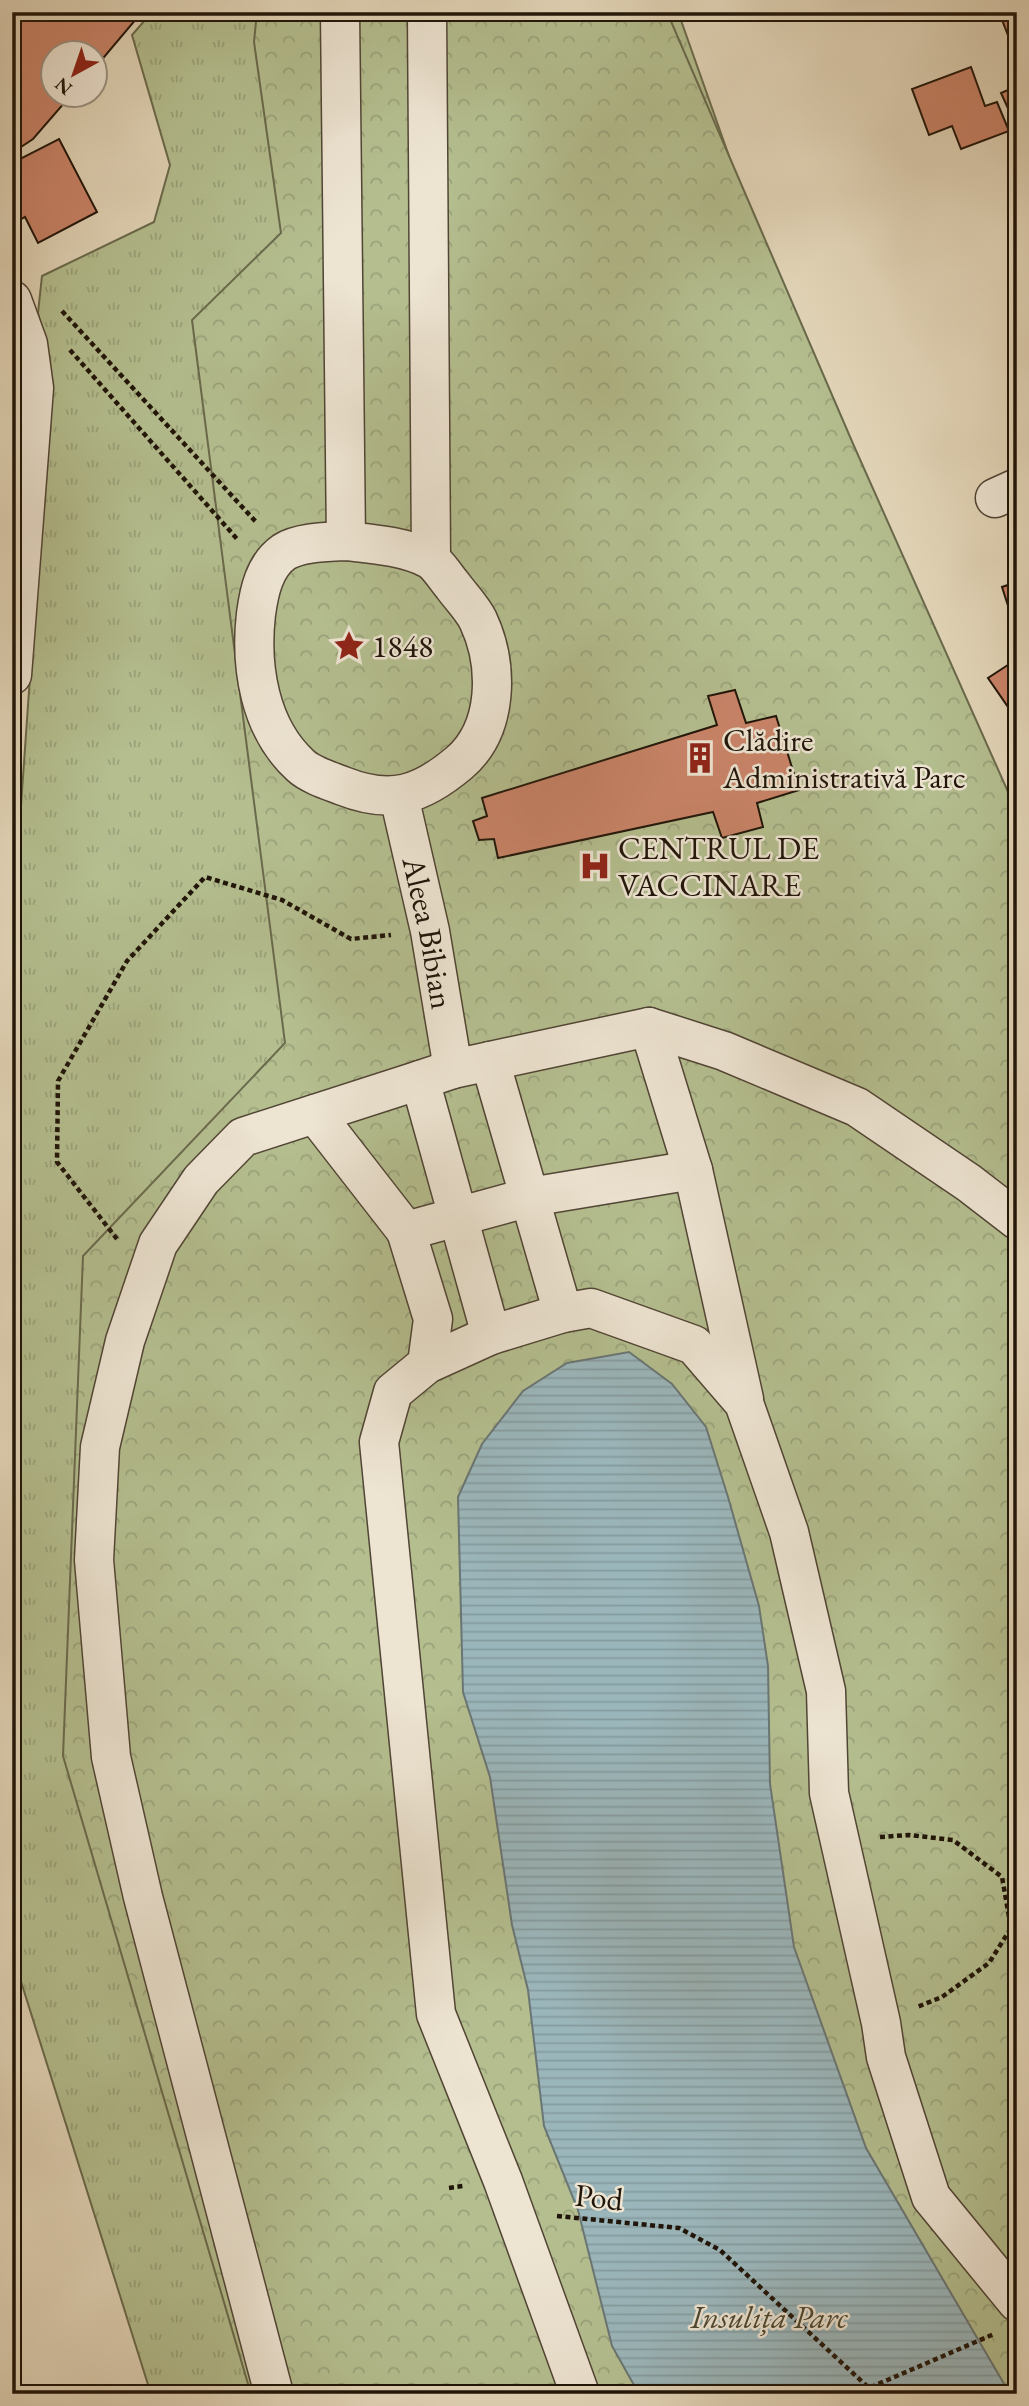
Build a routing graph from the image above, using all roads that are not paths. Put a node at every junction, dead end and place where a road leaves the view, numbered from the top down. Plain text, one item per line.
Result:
1 (340, 12) edge
2 (427, 12) edge
3 (12, 300) edge
4 (1017, 488) edge
5 (1017, 497) edge
6 (346, 541) junction
7 (430, 559) junction
8 (12, 674) edge
9 (399, 796) junction
10 (649, 1027) junction
11 (490, 1061) junction
12 (437, 1075) junction
13 (315, 1114) junction
14 (692, 1170) junction
15 (530, 1197) junction
16 (458, 1216) junction
17 (1017, 1220) edge
18 (406, 1231) junction
19 (563, 1313) junction
20 (491, 1335) junction
21 (427, 1364) junction
22 (744, 1403) junction
23 (1011, 2316) edge
24 (274, 2394) edge
25 (580, 2394) edge

1 - 6 street
2 - 7 street
3 - 8 street
4 - 5 street
6 - 7 street
6 - 9 street
7 - 9 street
9 - 12 street, Aleea Bibian
10 - 11 street
10 - 14 street
10 - 17 street
11 - 12 street
11 - 15 street
12 - 13 street
12 - 16 street, Aleea Bibian
13 - 18 street
13 - 24 street
14 - 15 street
14 - 22 street
15 - 16 street
15 - 19 street
16 - 18 street
16 - 20 street, Aleea Bibian
18 - 21 street
19 - 20 street
19 - 22 street
20 - 21 street
21 - 25 street
22 - 23 street

